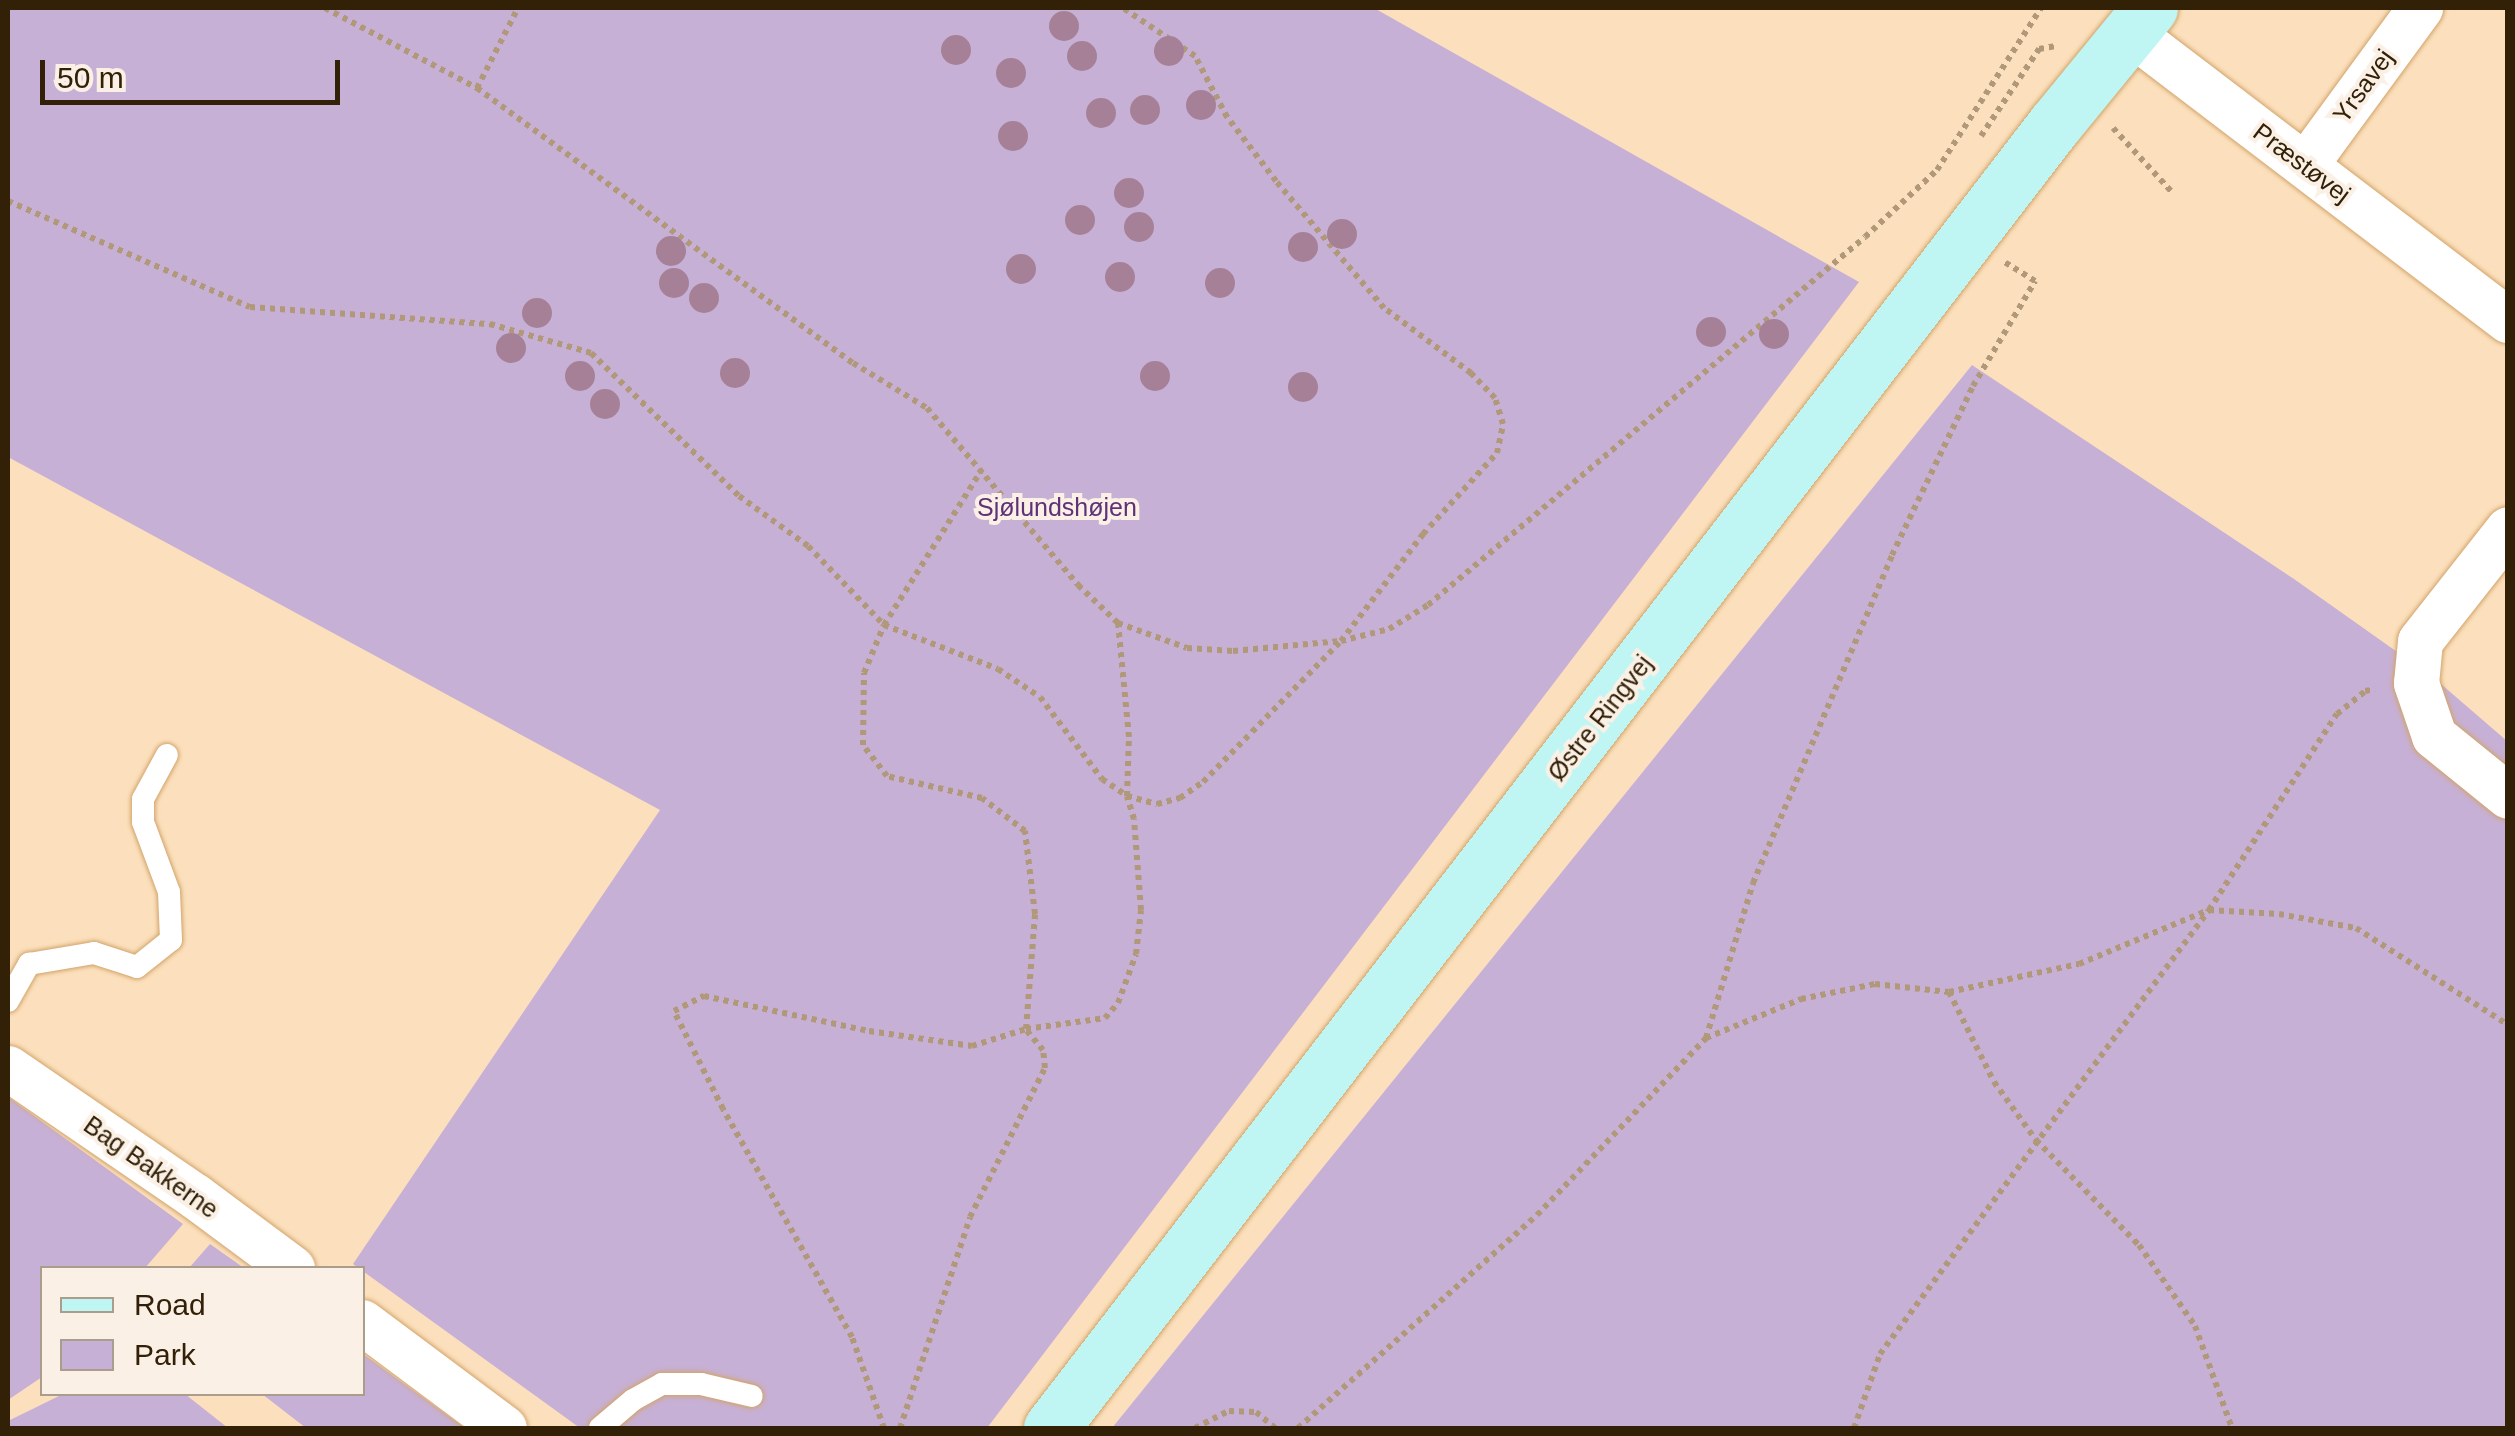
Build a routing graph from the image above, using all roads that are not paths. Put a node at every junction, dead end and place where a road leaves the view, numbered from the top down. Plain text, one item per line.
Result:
1 (2420, 8) edge
2 (2126, 16) edge
3 (2305, 165) junction
4 (2508, 320) edge
5 (2508, 530) edge
6 (167, 755) dead end
7 (2508, 796) edge
8 (8, 1001) edge
9 (8, 1068) edge
10 (289, 1266) edge
11 (365, 1324) edge
12 (752, 1396) dead end
13 (504, 1428) edge
14 (600, 1428) edge
15 (1051, 1428) edge

1 - 3 street, Yrsavej
2 - 3 street, Præstøvej
2 - 15 street, Østre Ringvej
3 - 4 street, Præstøvej
5 - 7 street
6 - 8 lane
9 - 10 street, Bag Bakkerne
11 - 13 street
12 - 14 lane

